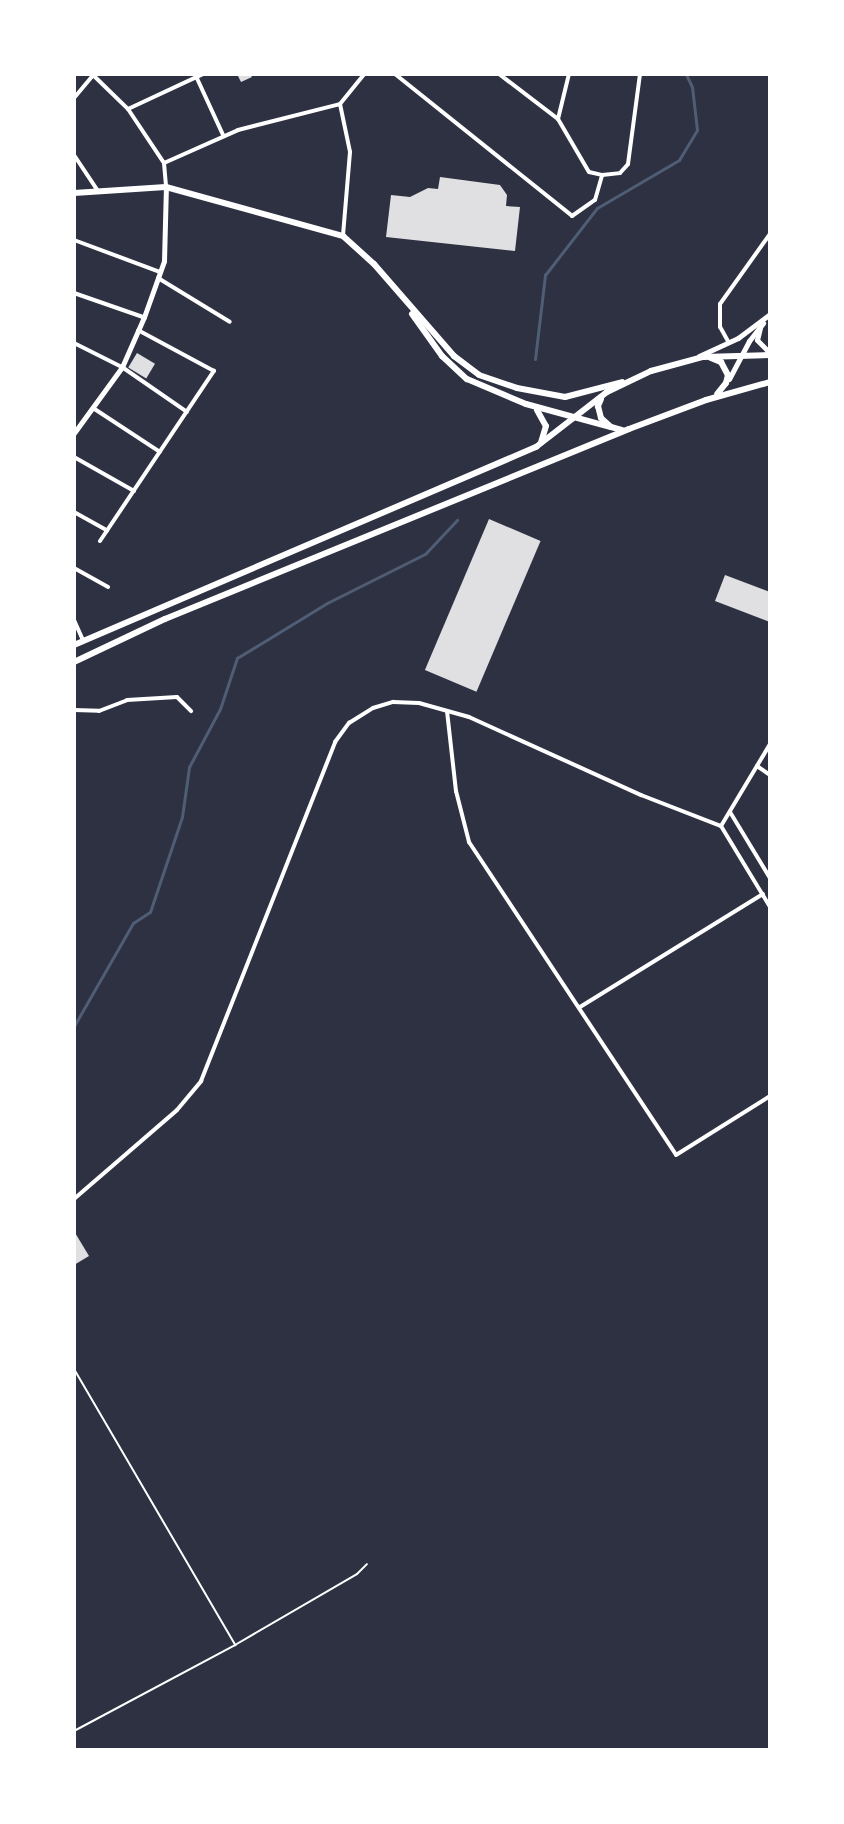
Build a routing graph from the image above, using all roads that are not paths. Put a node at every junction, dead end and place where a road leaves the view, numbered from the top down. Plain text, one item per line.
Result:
1 (93, 74) edge
2 (203, 74) edge
3 (364, 74) edge
4 (395, 74) edge
5 (499, 74) edge
6 (569, 74) edge
7 (640, 74) edge
8 (195, 75) edge
9 (74, 98) edge
10 (340, 104) junction
11 (128, 109) junction
12 (558, 119) junction
13 (223, 135) junction
14 (74, 155) edge
15 (164, 163) junction
16 (602, 175) junction
17 (166, 187) junction
18 (98, 191) junction
19 (74, 193) edge
20 (770, 234) edge
21 (343, 236) junction
22 (74, 240) edge
23 (159, 275) junction
24 (391, 285) junction
25 (74, 293) edge
26 (770, 315) edge
27 (144, 317) junction
28 (230, 322) dead end
29 (763, 323) junction
30 (138, 330) junction
31 (74, 343) edge
32 (729, 343) junction
33 (742, 354) junction
34 (770, 354) edge
35 (703, 357) junction
36 (677, 363) junction
37 (122, 367) junction
38 (651, 371) junction
39 (770, 382) edge
40 (726, 383) junction
41 (607, 392) junction
42 (706, 400) junction
43 (526, 404) junction
44 (93, 408) junction
45 (187, 412) junction
46 (576, 418) junction
47 (611, 427) junction
48 (629, 429) junction
49 (74, 433) edge
50 (536, 447) junction
51 (160, 452) junction
52 (74, 457) edge
53 (134, 491) junction
54 (74, 512) edge
55 (107, 531) junction
56 (100, 541) dead end
57 (74, 568) edge
58 (108, 587) dead end
59 (74, 620) edge
60 (84, 641) junction
61 (74, 645) edge
62 (74, 662) edge
63 (74, 710) edge
64 (191, 711) dead end
65 (447, 711) junction
66 (770, 744) edge
67 (757, 766) junction
68 (770, 775) edge
69 (730, 812) junction
70 (721, 826) junction
71 (770, 878) edge
72 (763, 894) junction
73 (770, 907) edge
74 (580, 1007) junction
75 (770, 1096) edge
76 (74, 1199) edge
77 (74, 1369) edge
78 (367, 1564) dead end
79 (235, 1645) junction
80 (74, 1731) edge

1 - 9 street
1 - 11 street
2 - 8 street
3 - 10 street
4 - 16 street
5 - 12 street
6 - 12 street
7 - 16 street
8 - 11 street
8 - 13 street
10 - 13 street
10 - 21 street
11 - 15 street
12 - 16 street
13 - 15 street
14 - 18 street
15 - 17 street
17 - 18 main road
17 - 21 main road
17 - 23 street
18 - 19 main road
20 - 32 street
21 - 24 main road
22 - 23 street
23 - 27 street
23 - 28 street
24 - 38 main road
24 - 43 main road
25 - 27 street
26 - 29 street
26 - 32 street
27 - 30 street
29 - 33 street
29 - 34 street
30 - 37 street
30 - 45 street
31 - 37 street
32 - 36 street
33 - 34 main road
33 - 35 main road
33 - 40 street
35 - 36 main road
35 - 40 main road
36 - 38 main road
37 - 44 street
37 - 45 street
38 - 41 main road
39 - 42 main road
40 - 42 main road
41 - 46 main road
41 - 47 main road
42 - 48 main road
43 - 46 main road
43 - 50 main road
44 - 49 street
44 - 51 street
45 - 51 street
46 - 47 main road
46 - 50 main road
47 - 48 main road
48 - 62 main road
50 - 60 main road
51 - 53 street
52 - 53 street
53 - 55 street
54 - 55 street
55 - 56 street
57 - 58 street
59 - 60 street
60 - 61 main road
63 - 64 street
65 - 70 street
65 - 74 street
65 - 76 street
66 - 67 street
67 - 68 street
67 - 69 street
69 - 70 street
69 - 71 street
70 - 72 street
72 - 73 street
72 - 74 street
74 - 75 street
77 - 79 lane
78 - 79 lane
79 - 80 lane

